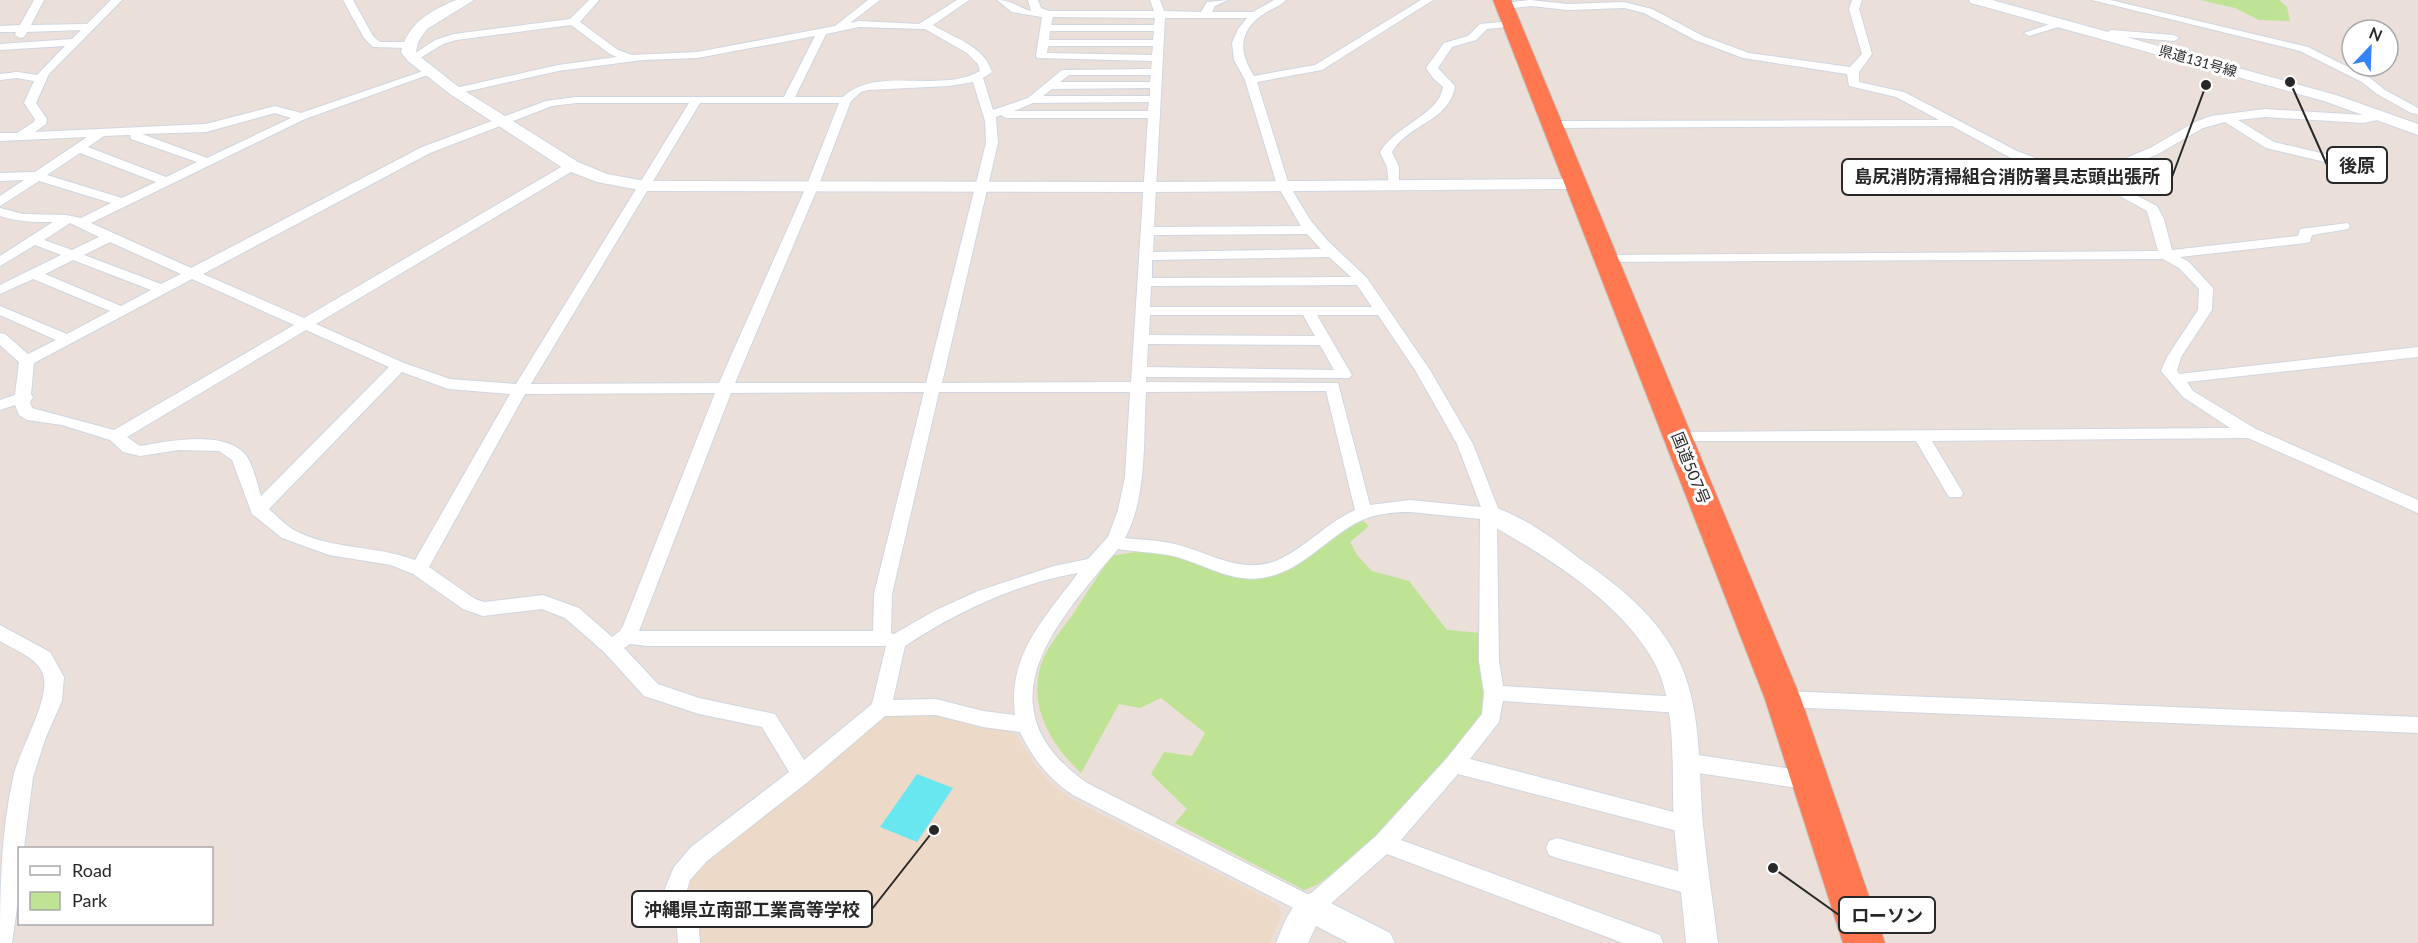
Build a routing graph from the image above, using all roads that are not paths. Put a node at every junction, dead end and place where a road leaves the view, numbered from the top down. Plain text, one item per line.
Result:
1 (39, 0) edge
2 (117, 0) edge
3 (348, 0) edge
4 (466, 0) edge
5 (594, 0) edge
6 (875, 0) edge
7 (964, 0) edge
8 (1002, 0) edge
9 (1033, 0) edge
10 (1073, 0) edge
11 (1113, 0) edge
12 (1155, 0) edge
13 (1223, 0) edge
14 (1281, 0) edge
15 (1428, 0) edge
16 (1857, 0) edge
17 (1976, 0) edge
18 (2097, 0) edge
19 (1206, 2) edge
20 (1625, 2) edge
21 (1506, 10) edge
22 (1048, 14) junction
23 (1068, 14) junction
24 (1160, 14) junction
25 (1205, 14) junction
26 (1110, 15) junction
27 (1255, 15) junction
28 (573, 22) junction
29 (2061, 23) junction
30 (926, 25) junction
31 (91, 27) junction
32 (837, 27) junction
33 (23, 28) junction
34 (1046, 28) junction
35 (1159, 28) junction
36 (0, 29) edge
37 (823, 30) junction
38 (2029, 33) dead end
39 (2108, 36) junction
40 (2174, 38) dead end
41 (75, 42) junction
42 (1043, 43) junction
43 (1158, 43) junction
44 (5, 46) edge
45 (411, 52) junction
46 (0, 55) edge
47 (61, 56) junction
48 (631, 58) junction
49 (1157, 58) junction
50 (1853, 71) junction
51 (430, 72) junction
52 (1156, 72) junction
53 (0, 77) edge
54 (40, 79) junction
55 (978, 79) junction
56 (1251, 80) junction
57 (1155, 85) junction
58 (1049, 86) junction
59 (455, 91) junction
60 (788, 99) junction
61 (1154, 99) junction
62 (846, 100) junction
63 (1032, 100) junction
64 (696, 101) junction
65 (2417, 110) edge
66 (991, 114) junction
67 (1153, 115) junction
68 (301, 117) junction
69 (2388, 117) junction
70 (2227, 118) junction
71 (501, 120) junction
72 (1951, 123) junction
73 (1553, 125) junction
74 (212, 127) junction
75 (2418, 130) edge
76 (102, 132) junction
77 (125, 132) junction
78 (18, 135) junction
79 (0, 137) edge
80 (251, 141) junction
81 (0, 144) edge
82 (78, 148) junction
83 (208, 162) junction
84 (572, 166) junction
85 (36, 176) junction
86 (2359, 176) dead end
87 (0, 177) edge
88 (2097, 181) junction
89 (168, 182) junction
90 (1576, 184) junction
91 (1283, 185) junction
92 (1393, 185) junction
93 (645, 186) junction
94 (812, 187) junction
95 (981, 187) junction
96 (1149, 187) junction
97 (0, 202) edge
98 (123, 203) junction
99 (0, 212) edge
100 (67, 219) junction
101 (83, 222) junction
102 (2343, 226) dead end
103 (1311, 230) junction
104 (1146, 231) junction
105 (110, 237) junction
106 (33, 240) junction
107 (1334, 253) junction
108 (72, 255) junction
109 (2166, 255) junction
110 (1145, 256) junction
111 (1606, 258) junction
112 (0, 262) edge
113 (192, 273) junction
114 (33, 274) junction
115 (1362, 281) junction
116 (1143, 282) junction
117 (0, 290) edge
118 (161, 290) junction
119 (121, 311) junction
120 (1142, 311) junction
121 (1381, 311) junction
122 (1308, 312) junction
123 (2, 313) edge
124 (305, 324) junction
125 (0, 337) edge
126 (67, 339) junction
127 (1140, 339) junction
128 (1326, 341) junction
129 (2418, 352) edge
130 (27, 362) junction
131 (399, 366) junction
132 (1137, 379) junction
133 (2175, 379) junction
134 (934, 387) junction
135 (521, 388) junction
136 (725, 388) junction
137 (24, 397) junction
138 (0, 405) edge
139 (2250, 434) junction
140 (116, 436) junction
141 (1921, 436) junction
142 (1678, 437) junction
143 (1955, 493) dead end
144 (2418, 507) edge
145 (258, 510) junction
146 (1364, 513) junction
147 (1490, 513) junction
148 (1114, 542) junction
149 (1093, 566) junction
150 (419, 569) junction
151 (0, 632) edge
152 (889, 640) junction
153 (619, 642) junction
154 (1494, 693) junction
155 (1783, 699) junction
156 (1680, 705) junction
157 (881, 708) junction
158 (1025, 725) junction
159 (2418, 725) edge
160 (1685, 762) junction
161 (1454, 764) junction
162 (802, 775) junction
163 (1811, 781) junction
164 (1689, 825) junction
165 (1384, 843) junction
166 (1557, 848) dead end
167 (1696, 886) junction
168 (1311, 907) junction
169 (2, 943) edge
170 (689, 943) edge
171 (1292, 943) edge
172 (1379, 943) edge
173 (1652, 943) edge
174 (1702, 943) edge
175 (1864, 943) edge

1 - 33 street
2 - 31 street
3 - 45 street
4 - 45 street
5 - 28 street
6 - 32 street
7 - 30 street
8 - 22 street
9 - 22 street
10 - 23 street
11 - 26 street
12 - 24 street
13 - 19 street
14 - 27 street
15 - 56 street
16 - 50 street
17 - 29 street, 県道131号線
18 - 65 street
19 - 25 street
20 - 21 street
20 - 50 street
21 - 73 highway, 国道507号
21 - 92 street
22 - 23 street
22 - 34 street
23 - 26 street
24 - 25 street
24 - 26 street
24 - 35 street
25 - 27 street
27 - 56 street
28 - 45 street
28 - 48 street
29 - 38 street
29 - 39 street, 県道131号線
30 - 32 street
30 - 55 street
31 - 33 street
31 - 41 street
32 - 37 street
33 - 36 street
33 - 44 street
34 - 35 street
34 - 42 street
35 - 43 street
37 - 48 street
37 - 60 street
39 - 40 street
39 - 69 street, 県道131号線
41 - 44 street
41 - 47 street
42 - 43 street
42 - 49 street
43 - 49 street
44 - 46 street
45 - 51 street
46 - 47 street
47 - 54 street
48 - 59 street
49 - 52 street
50 - 72 street
51 - 59 street
51 - 68 street
52 - 57 street
52 - 58 street
53 - 54 street
54 - 78 street
55 - 62 street
55 - 66 street
56 - 91 street
57 - 58 street
57 - 61 street
58 - 63 street
59 - 71 street
60 - 62 street
60 - 64 street
61 - 63 street
61 - 67 street
62 - 94 street
63 - 66 street
64 - 71 street
64 - 93 street
65 - 69 street
66 - 67 street
66 - 95 street
67 - 96 street
68 - 74 street
68 - 80 street
69 - 70 street
69 - 75 street, 県道131号線
70 - 86 street
70 - 88 street
71 - 84 street
71 - 113 street
72 - 73 street
72 - 88 street
73 - 90 highway, 国道507号
74 - 77 street
74 - 80 street
76 - 77 street
76 - 78 street
76 - 82 street
77 - 83 street
78 - 79 street
78 - 81 street
80 - 83 street
82 - 85 street
82 - 89 street
83 - 89 street
84 - 93 street
84 - 124 street
85 - 87 street
85 - 97 street
85 - 98 street
88 - 109 street
89 - 98 street
90 - 92 street
90 - 111 highway, 国道507号
91 - 92 street
91 - 96 street
91 - 103 street
93 - 94 street
93 - 135 street
94 - 95 street
94 - 136 street
95 - 96 street
95 - 134 street
96 - 104 street
98 - 101 street
99 - 100 street
100 - 101 street
100 - 106 street
101 - 105 street
102 - 109 street
103 - 104 street
103 - 107 street
104 - 110 street
105 - 108 street
105 - 113 street
106 - 108 street
106 - 112 street
107 - 110 street
107 - 115 street
108 - 114 street
108 - 118 street
109 - 111 street
109 - 133 street
110 - 116 street
111 - 142 highway, 国道507号
113 - 118 street
113 - 124 street
114 - 117 street
114 - 119 street
115 - 116 street
115 - 121 street
116 - 120 street
118 - 119 street
119 - 126 street
120 - 122 street
120 - 127 street
121 - 122 street
121 - 147 street
122 - 128 street
123 - 126 street
124 - 131 street
124 - 140 street
125 - 130 street
126 - 130 street
127 - 128 street
127 - 132 street
128 - 132 street
129 - 133 street
130 - 137 street
131 - 135 street
131 - 145 street
132 - 134 street
132 - 146 street
132 - 148 street
133 - 139 street
134 - 136 street
134 - 152 street
135 - 136 street
135 - 150 street
136 - 153 street
137 - 138 street
137 - 140 street
139 - 141 street
139 - 144 street
140 - 145 street
141 - 142 street
141 - 143 street
142 - 155 highway, 国道507号
145 - 150 street
146 - 147 street
146 - 148 street
147 - 154 street
147 - 156 street
148 - 149 street
149 - 152 street
149 - 158 street
150 - 153 street
151 - 169 street
152 - 153 street
152 - 157 street
153 - 162 street
154 - 156 street
154 - 161 street
155 - 159 street
155 - 163 highway, 国道507号
156 - 160 street
157 - 158 street
157 - 162 street
158 - 168 street
160 - 163 street
160 - 164 street
161 - 164 street
161 - 165 street
162 - 170 street
163 - 175 highway, 国道507号
164 - 167 street
165 - 168 street
165 - 173 street
166 - 167 street
167 - 174 street
168 - 171 street
168 - 172 street

